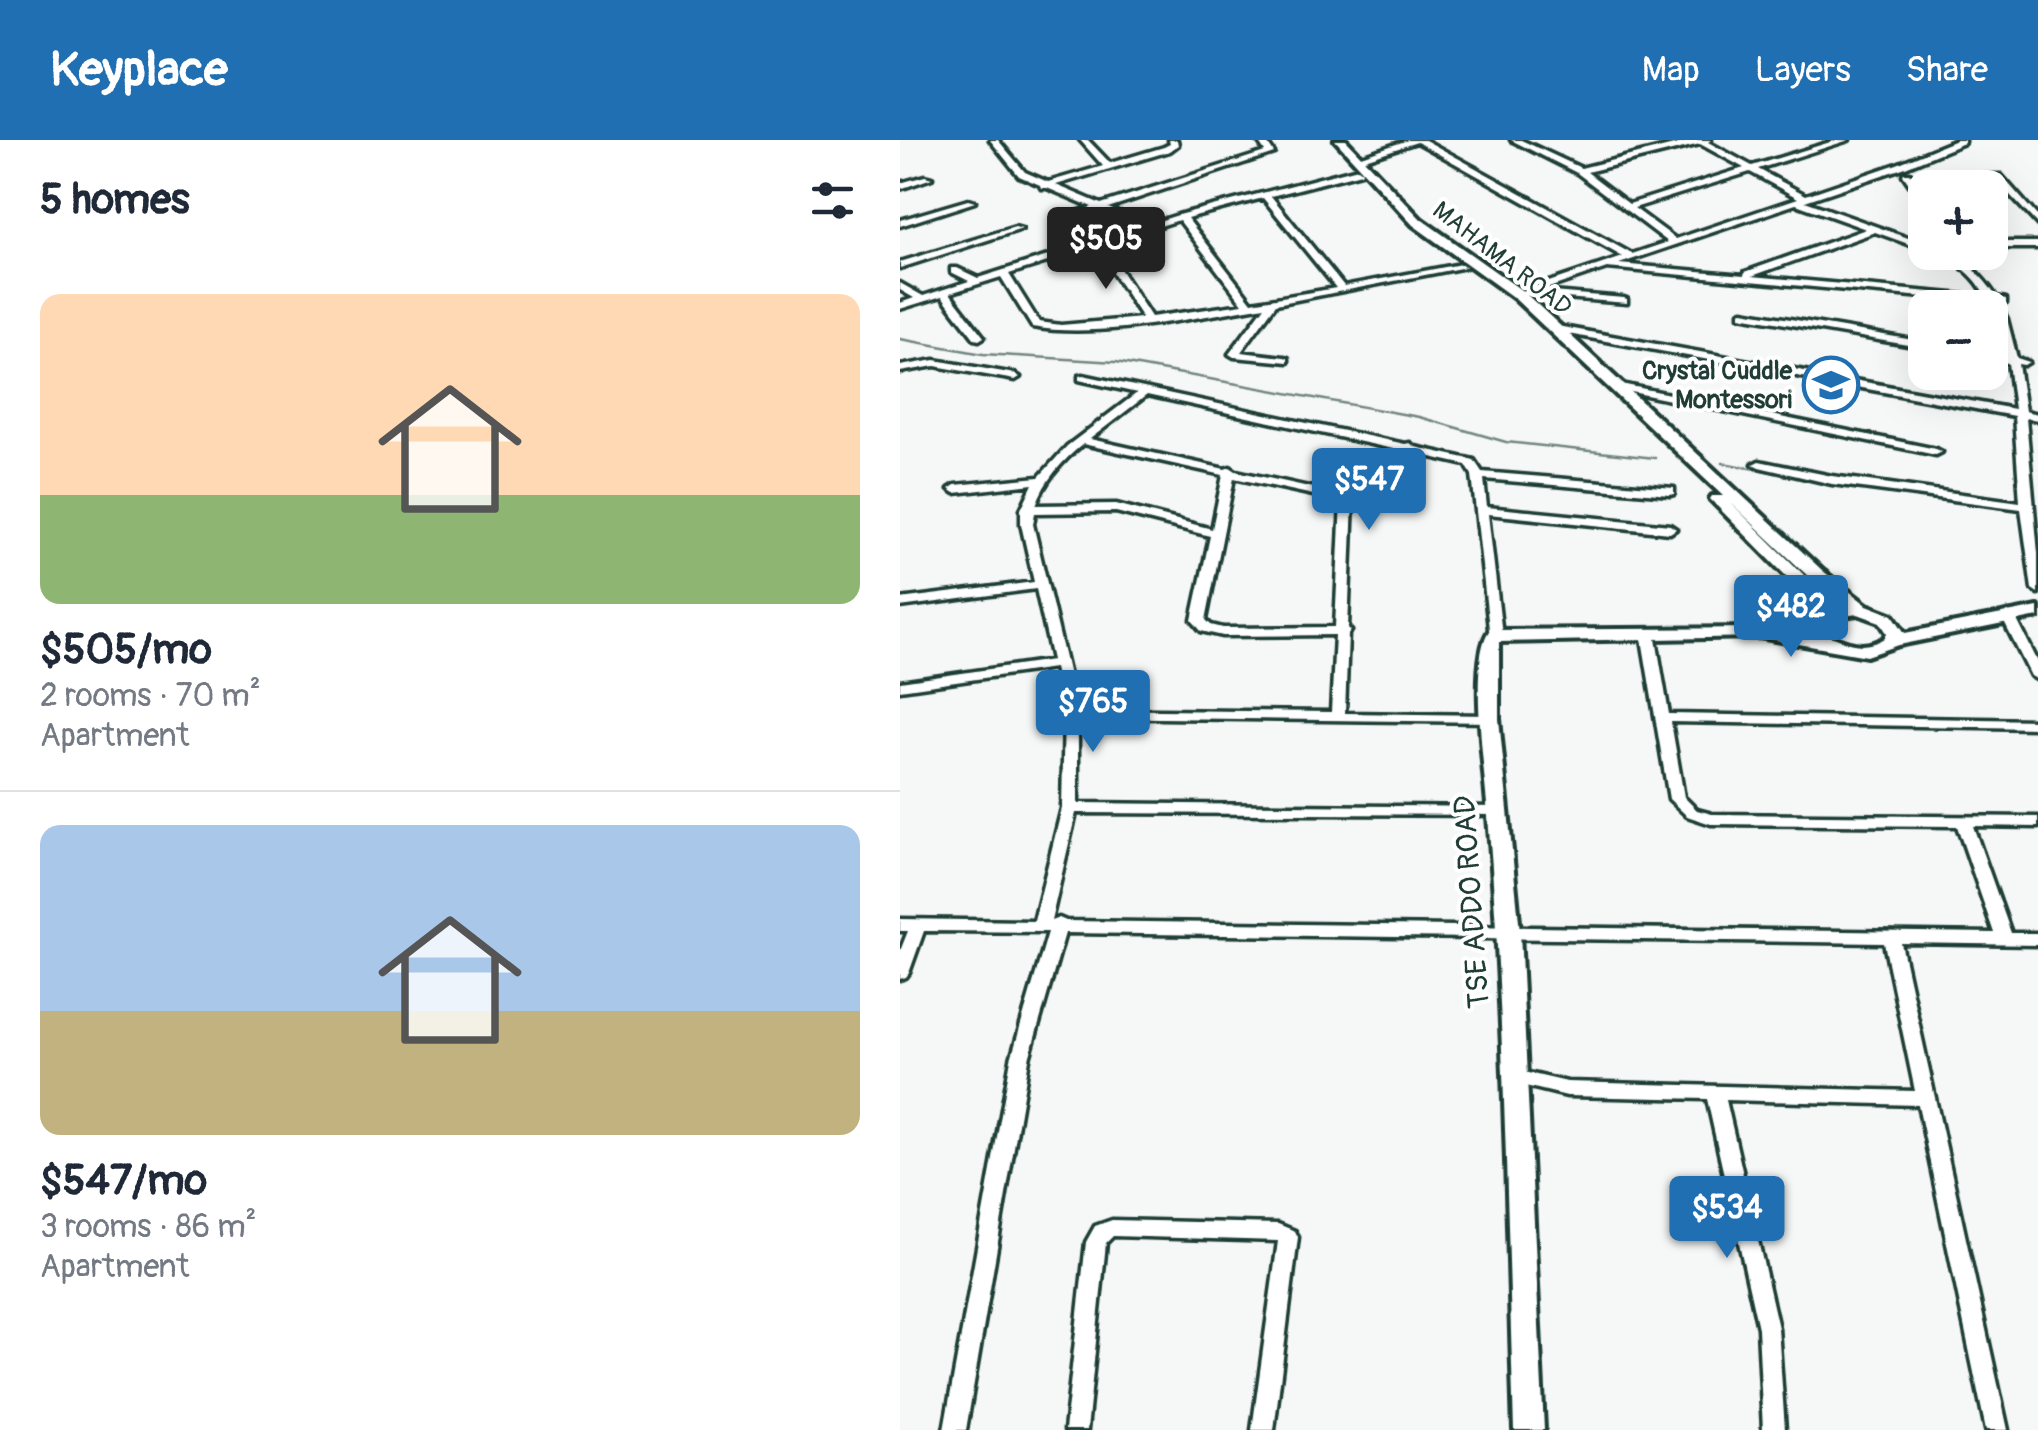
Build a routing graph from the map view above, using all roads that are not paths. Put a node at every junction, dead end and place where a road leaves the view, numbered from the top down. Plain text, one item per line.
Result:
1 (994, 140) edge
2 (1084, 140) edge
3 (1173, 140) edge
4 (1261, 140) edge
5 (1327, 140) edge
6 (1340, 140) edge
7 (1418, 140) edge
8 (1515, 140) edge
9 (1702, 140) edge
10 (1845, 140) edge
11 (1961, 141) edge
12 (1929, 145) dead end
13 (1940, 149) junction
14 (1359, 165) junction
15 (1900, 166) junction
16 (1108, 167) junction
17 (1753, 170) junction
18 (1580, 171) junction
19 (1908, 176) edge
20 (928, 178) dead end
21 (900, 186) edge
22 (1044, 186) junction
23 (2008, 188) edge
24 (1265, 195) junction
25 (1800, 199) junction
26 (971, 202) dead end
27 (1630, 206) junction
28 (1097, 207) junction
29 (1181, 217) junction
30 (1124, 218) dead end
31 (1061, 220) dead end
32 (2038, 222) edge
33 (900, 223) edge
34 (1018, 229) dead end
35 (1875, 229) junction
36 (1673, 240) junction
37 (1908, 241) edge
38 (1098, 242) junction
39 (2008, 244) edge
40 (2038, 244) edge
41 (1629, 256) junction
42 (1605, 265) junction
43 (900, 266) edge
44 (1461, 268) junction
45 (954, 270) dead end
46 (1978, 270) edge
47 (1003, 272) junction
48 (1740, 277) junction
49 (977, 281) junction
50 (900, 286) edge
51 (1341, 288) junction
52 (1997, 290) edge
53 (944, 292) junction
54 (1908, 292) edge
55 (1523, 293) junction
56 (922, 299) junction
57 (1274, 300) junction
58 (1624, 301) dead end
59 (1248, 304) junction
60 (900, 306) edge
61 (1743, 314) dead end
62 (2008, 315) edge
63 (1148, 320) junction
64 (1557, 329) junction
65 (979, 337) dead end
66 (1908, 342) edge
67 (2008, 359) edge
68 (1284, 360) dead end
69 (2024, 362) junction
70 (900, 370) edge
71 (1015, 377) dead end
72 (1083, 378) dead end
73 (1621, 387) junction
74 (1146, 391) junction
75 (2032, 416) edge
76 (1085, 441) junction
77 (1410, 446) junction
78 (1936, 452) dead end
79 (1760, 464) dead end
80 (1230, 470) junction
81 (1478, 474) junction
82 (1039, 480) junction
83 (955, 489) dead end
84 (1670, 491) dead end
85 (1347, 500) junction
86 (1027, 509) junction
87 (1482, 510) junction
88 (2027, 511) junction
89 (1670, 529) dead end
90 (1216, 534) junction
91 (1040, 585) junction
92 (2038, 590) edge
93 (900, 603) edge
94 (1863, 610) junction
95 (2038, 612) edge
96 (2008, 616) junction
97 (1820, 617) junction
98 (1884, 618) junction
99 (1972, 622) junction
100 (1344, 631) junction
101 (1758, 632) junction
102 (1648, 633) junction
103 (1494, 635) junction
104 (1893, 641) junction
105 (1831, 644) junction
106 (1056, 664) junction
107 (2038, 676) edge
108 (900, 686) edge
109 (1071, 713) junction
110 (1338, 716) junction
111 (1489, 718) junction
112 (1662, 718) junction
113 (2038, 724) edge
114 (1070, 808) junction
115 (1500, 812) junction
116 (1963, 821) junction
117 (2038, 822) edge
118 (1050, 924) junction
119 (909, 925) edge
120 (1510, 932) junction
121 (1891, 937) junction
122 (2004, 938) junction
123 (2038, 938) edge
124 (900, 973) edge
125 (1514, 1077) junction
126 (1715, 1093) junction
127 (1926, 1098) junction
128 (955, 1430) edge
129 (1076, 1430) edge
130 (1264, 1430) edge
131 (1529, 1430) edge
132 (1774, 1430) edge
133 (1997, 1430) edge

1 - 22 street
2 - 16 street
3 - 16 street
4 - 28 street
5 - 14 street, MAHAMA ROAD
6 - 14 street, MAHAMA ROAD
7 - 14 street
7 - 41 street
8 - 18 street
9 - 17 street
9 - 18 street
10 - 17 street
11 - 13 street
12 - 13 street
13 - 15 street
14 - 24 street
14 - 44 street, MAHAMA ROAD
14 - 55 street, MAHAMA ROAD
15 - 19 street
15 - 25 street
16 - 22 street
17 - 25 street
17 - 27 street
18 - 27 street
20 - 21 street
22 - 28 street
23 - 32 street
24 - 29 street
24 - 51 street
25 - 35 street
25 - 36 street
26 - 33 street
27 - 36 street
28 - 30 street
28 - 31 street
29 - 38 street
29 - 59 street
34 - 43 street
35 - 37 street
35 - 48 street
36 - 41 street
38 - 47 street
38 - 63 street
39 - 40 street
41 - 42 street
42 - 48 street
42 - 55 street
44 - 51 street
44 - 97 street, MAHAMA ROAD
45 - 49 street
46 - 52 street
47 - 49 street
47 - 63 street
48 - 54 street
49 - 53 street
50 - 56 street
51 - 57 street
53 - 56 street
53 - 65 street
55 - 58 street
55 - 64 street, MAHAMA ROAD
56 - 60 street
57 - 59 street
57 - 68 street
59 - 63 street
61 - 66 street
62 - 69 street
64 - 73 street, MAHAMA ROAD
64 - 75 street
67 - 69 street
69 - 75 street
70 - 71 street
72 - 74 street
73 - 78 street
73 - 94 street, MAHAMA ROAD
74 - 76 street
74 - 77 street
75 - 88 street
76 - 80 street
76 - 82 street
77 - 81 street
77 - 85 street
79 - 88 street
80 - 85 street
80 - 90 street
81 - 84 street
81 - 87 street
82 - 83 street
82 - 86 street
85 - 100 street
86 - 90 street
86 - 91 street
87 - 89 street
87 - 103 street
88 - 92 street
90 - 100 street
91 - 93 street
91 - 106 street
94 - 97 street
94 - 98 street
95 - 96 street
96 - 99 street
96 - 107 street
97 - 101 street
97 - 105 street, MAHAMA ROAD
98 - 99 street
98 - 104 street
99 - 104 street
100 - 110 street
101 - 102 street
101 - 105 street
102 - 103 street
102 - 112 street
103 - 111 street, TSE ADDO ROAD
104 - 105 street
106 - 108 street
106 - 109 street
109 - 110 street
109 - 114 street
110 - 111 street
111 - 115 street, TSE ADDO ROAD
112 - 113 street
112 - 116 street
114 - 115 street
114 - 118 street
115 - 120 street, TSE ADDO ROAD
116 - 117 street
116 - 122 street
118 - 119 street
118 - 120 street
118 - 128 street
119 - 124 street
120 - 121 street
120 - 125 street, TSE ADDO ROAD
121 - 122 street
121 - 127 street
122 - 123 street
125 - 126 street
125 - 131 street, TSE ADDO ROAD
126 - 127 street
126 - 132 street
127 - 133 street
129 - 130 street

